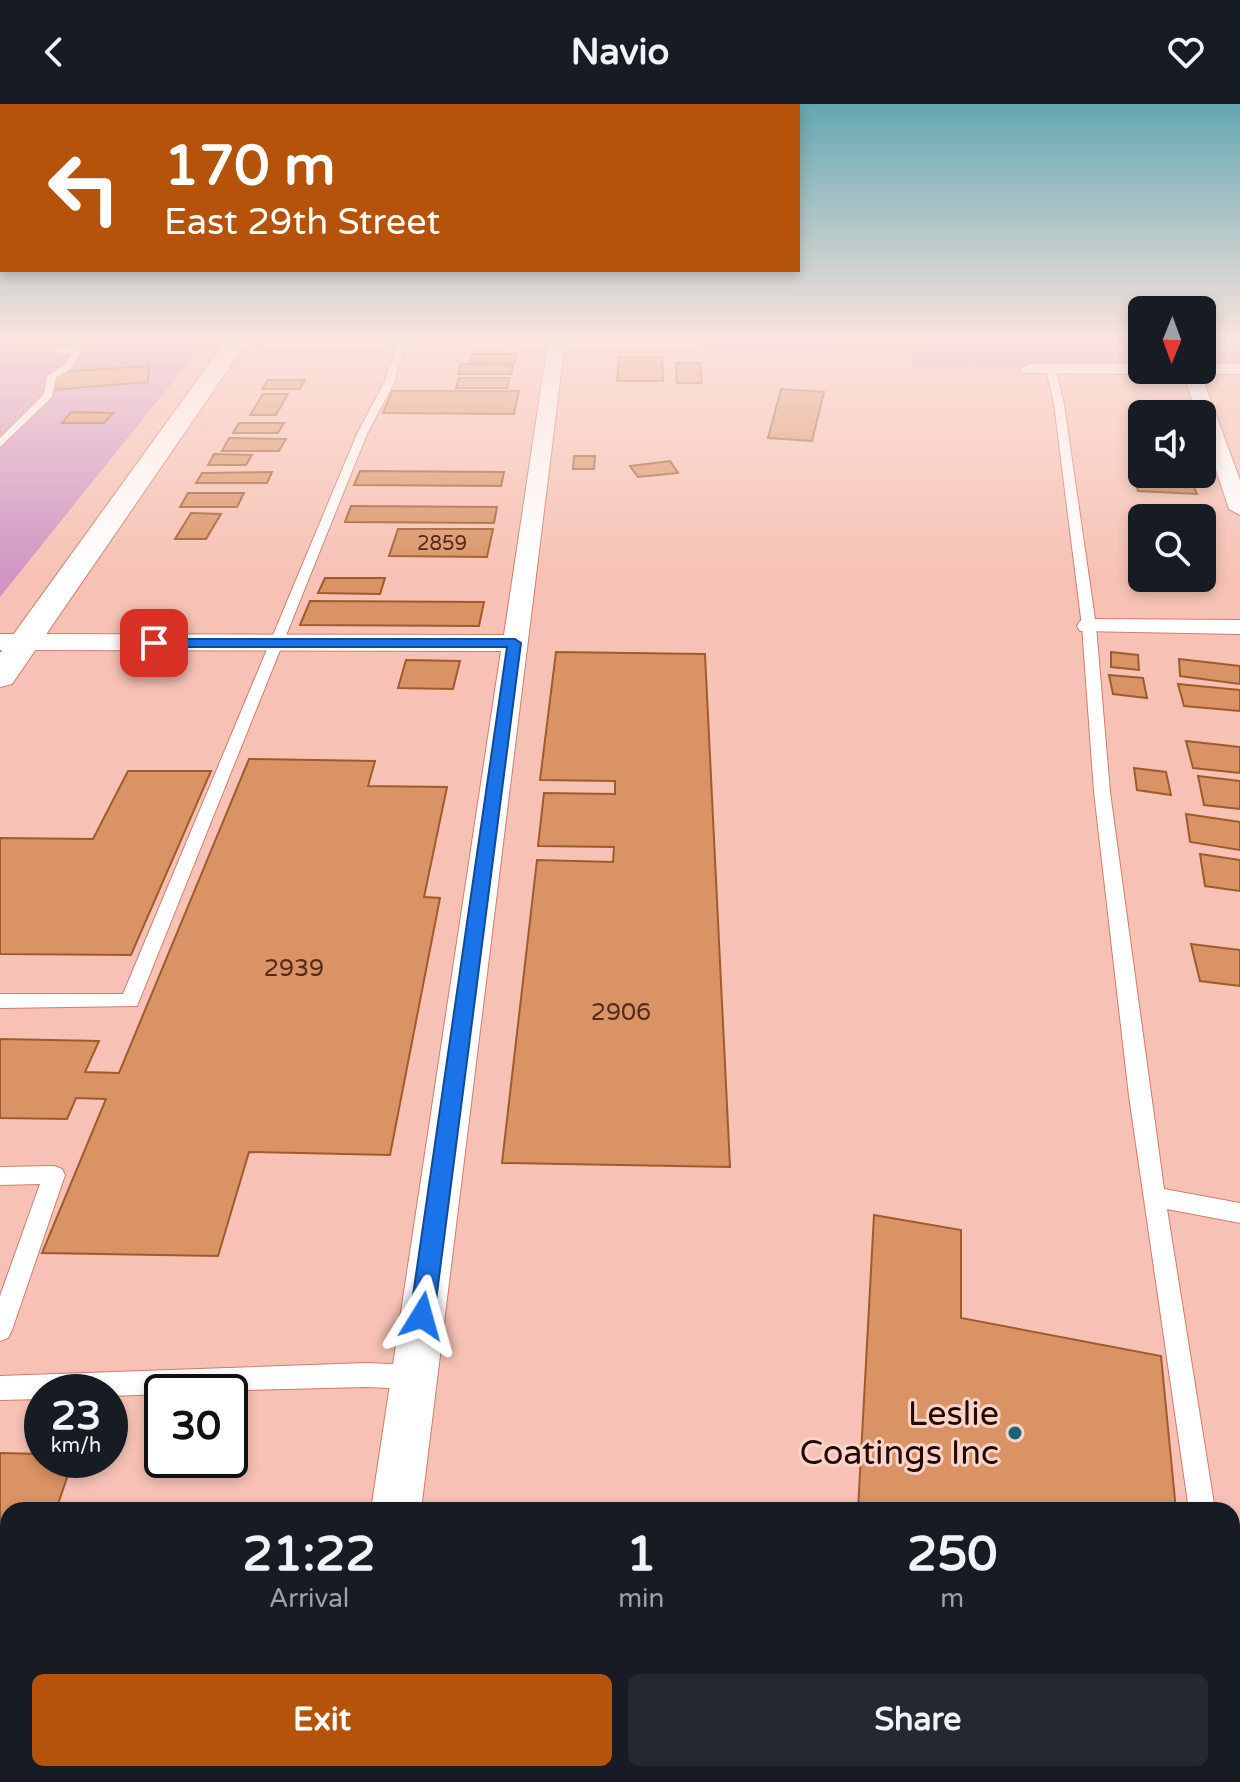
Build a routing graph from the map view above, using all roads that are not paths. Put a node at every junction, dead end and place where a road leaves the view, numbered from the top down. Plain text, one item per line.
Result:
1 (27, 417) edge
2 (180, 417) edge
3 (371, 417) edge
4 (546, 417) edge
5 (1061, 417) edge
6 (1208, 417) edge
7 (0, 444) edge
8 (1240, 509) edge
9 (1089, 626) junction
10 (1240, 627) edge
11 (12, 642) edge
12 (277, 643) junction
13 (515, 643) junction
14 (0, 677) edge
15 (0, 1001) edge
16 (0, 1176) edge
17 (1154, 1197) junction
18 (1240, 1213) edge
19 (0, 1330) edge
20 (414, 1377) junction
21 (0, 1388) edge
22 (397, 1502) edge
23 (1201, 1502) edge

1 - 7 lane
2 - 11 main road
3 - 12 lane
4 - 13 street
5 - 9 lane
6 - 8 street
9 - 10 street
9 - 17 lane
11 - 12 street
11 - 14 main road
12 - 13 street
12 - 15 lane
13 - 20 street
16 - 19 lane
17 - 18 lane
17 - 23 lane
20 - 21 lane
20 - 22 street

